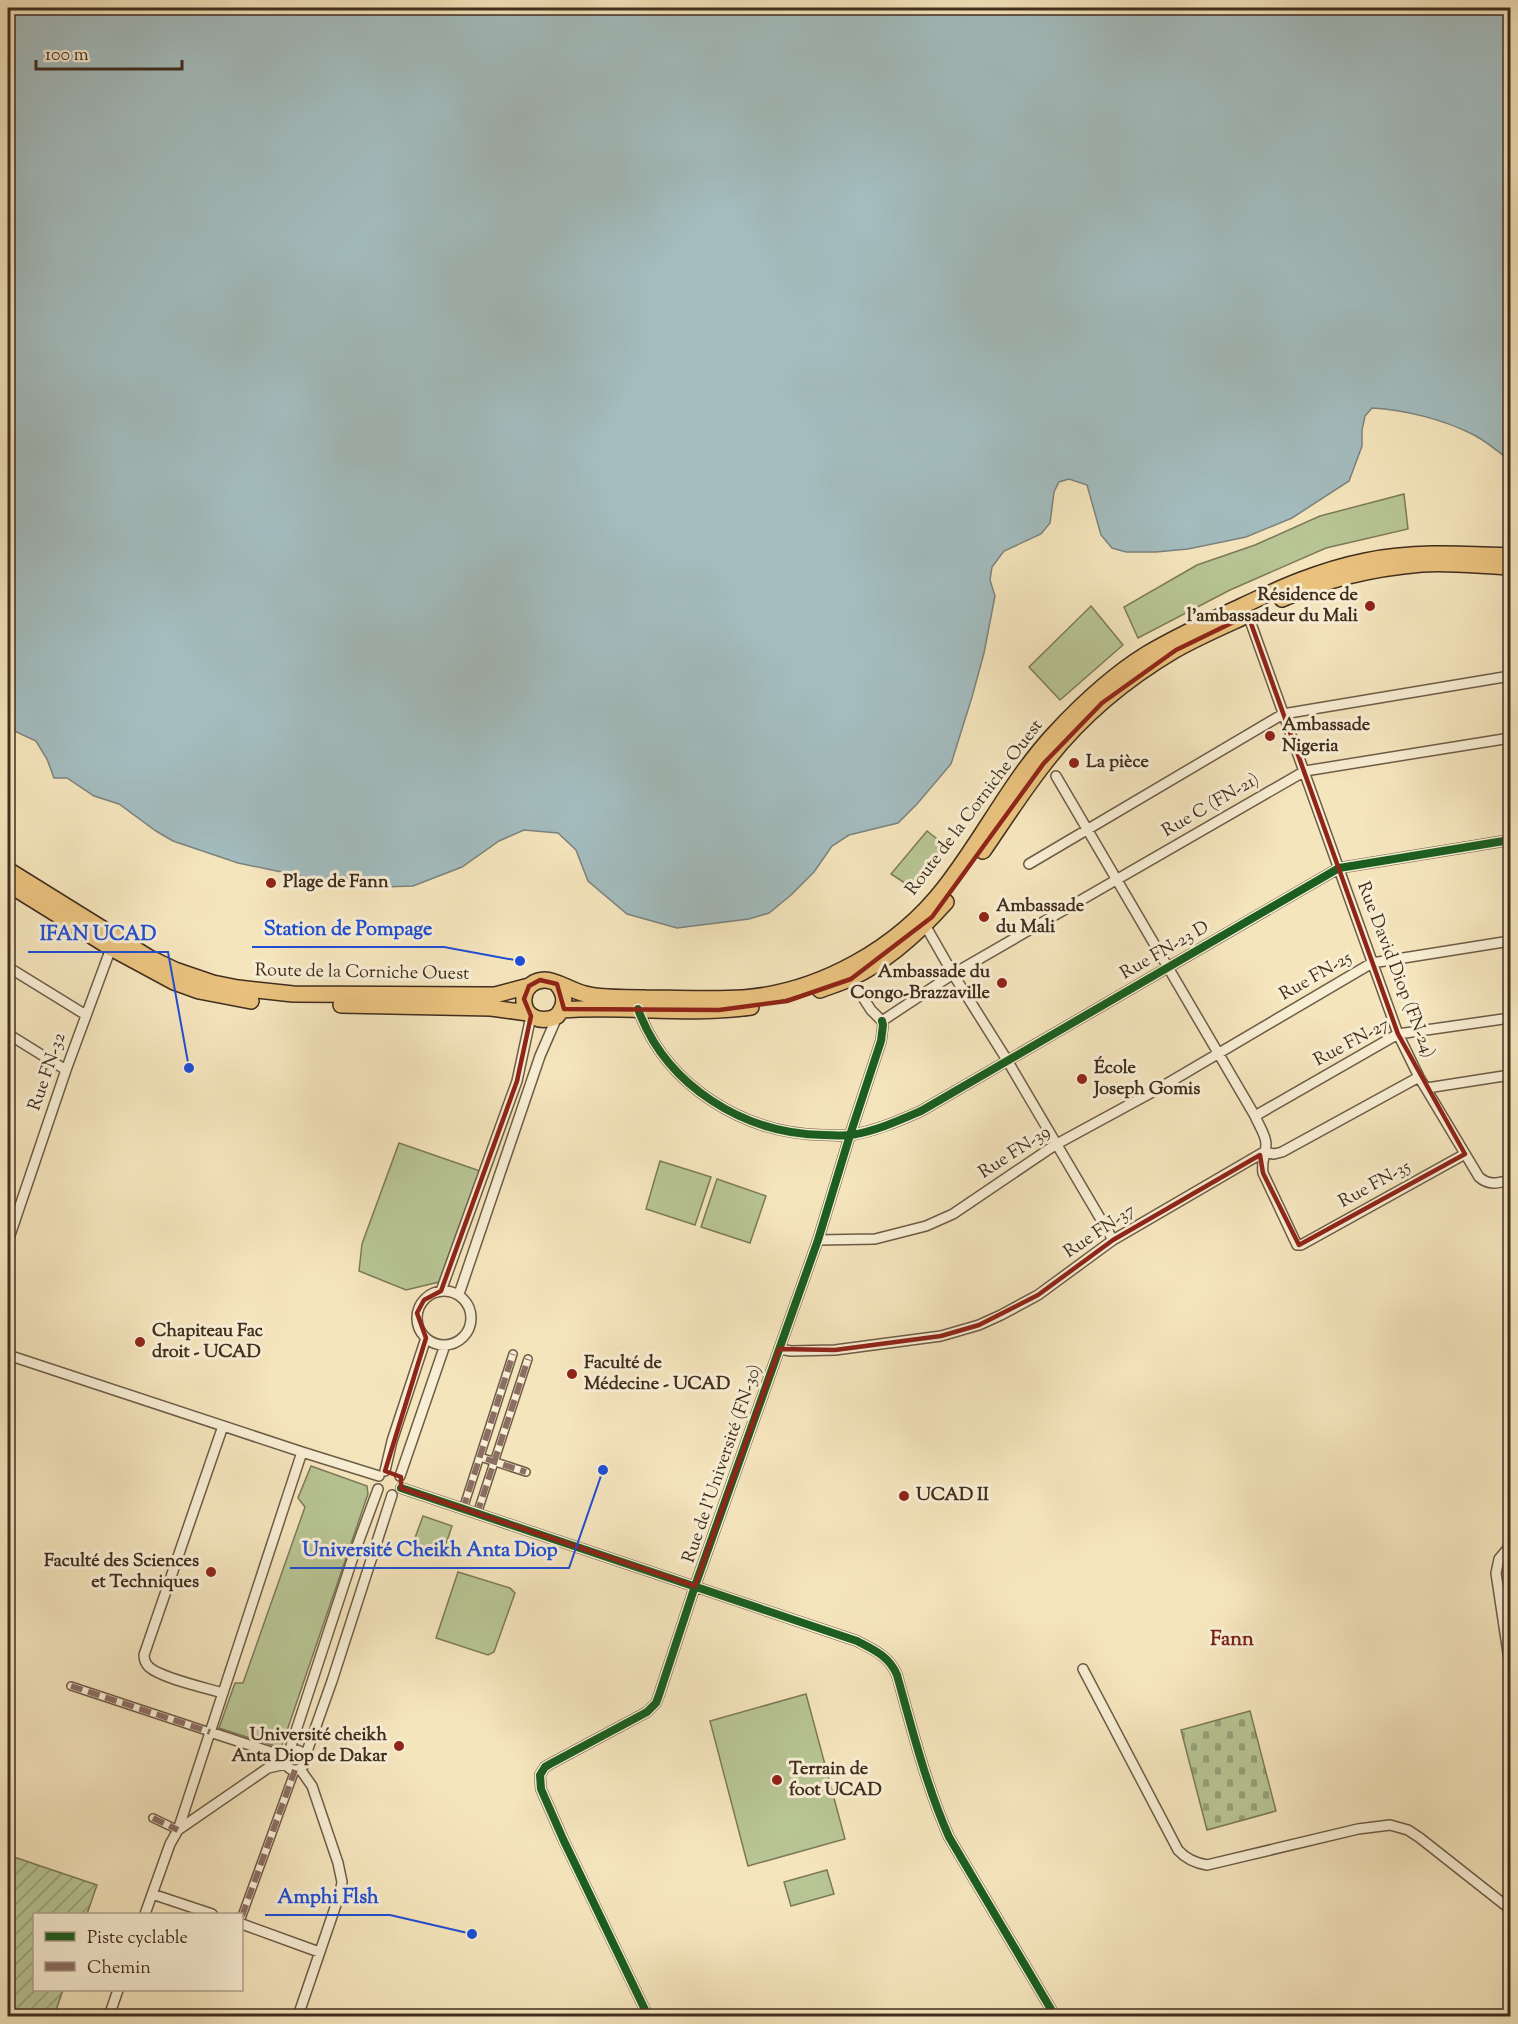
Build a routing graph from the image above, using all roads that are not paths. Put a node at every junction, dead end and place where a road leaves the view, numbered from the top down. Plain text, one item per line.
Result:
1 (1510, 556) edge
2 (1510, 567) edge
3 (1248, 615) junction
4 (1510, 676) edge
5 (1283, 714) junction
6 (1510, 738) edge
7 (1305, 771) junction
8 (1056, 776) dead end
9 (1087, 829) junction
10 (1510, 840) edge
11 (1029, 864) dead end
12 (1339, 868) junction
13 (8, 870) edge
14 (1117, 880) junction
15 (8, 884) edge
16 (926, 925) junction
17 (1510, 941) edge
18 (111, 948) junction
19 (1372, 963) junction
20 (1167, 966) junction
21 (8, 967) edge
22 (953, 974) junction
23 (851, 979) junction
24 (557, 984) junction
25 (529, 986) junction
26 (638, 1009) junction
27 (560, 1013) junction
28 (530, 1014) junction
29 (86, 1015) junction
30 (1510, 1018) edge
31 (882, 1021) junction
32 (8, 1034) edge
33 (1398, 1034) junction
34 (1218, 1053) junction
35 (1007, 1060) junction
36 (66, 1070) junction
37 (1510, 1075) edge
38 (1419, 1077) junction
39 (1427, 1088) junction
40 (1255, 1116) junction
41 (850, 1135) junction
42 (1055, 1145) junction
43 (1264, 1152) junction
44 (1465, 1154) junction
45 (1510, 1180) edge
46 (818, 1240) junction
47 (1113, 1240) junction
48 (8, 1241) edge
49 (441, 1291) junction
50 (459, 1294) junction
51 (426, 1338) junction
52 (445, 1345) junction
53 (779, 1349) junction
54 (513, 1354) dead end
55 (8, 1355) edge
56 (528, 1359) dead end
57 (502, 1388) junction
58 (516, 1393) junction
59 (223, 1426) junction
60 (489, 1431) junction
61 (502, 1435) junction
62 (302, 1452) junction
63 (480, 1457) junction
64 (493, 1461) junction
65 (526, 1472) dead end
66 (382, 1473) junction
67 (400, 1476) junction
68 (401, 1488) junction
69 (378, 1489) junction
70 (392, 1495) junction
71 (463, 1509) junction
72 (477, 1514) junction
73 (1510, 1546) edge
74 (695, 1586) junction
75 (1510, 1666) edge
76 (1083, 1669) dead end
77 (71, 1686) dead end
78 (223, 1694) junction
79 (210, 1732) junction
80 (305, 1757) junction
81 (287, 1758) junction
82 (297, 1770) junction
83 (153, 1818) dead end
84 (178, 1830) junction
85 (152, 1894) junction
86 (1510, 1909) edge
87 (145, 1913) edge
88 (209, 1913) edge
89 (243, 1913) edge
90 (243, 1924) edge
91 (319, 1952) junction
92 (117, 1991) edge
93 (110, 2016) edge
94 (298, 2016) edge
95 (648, 2016) edge
96 (1055, 2016) edge

1 - 24 highway, Route de la Corniche Ouest
2 - 3 highway, Route de la Corniche Ouest
3 - 5 street, Rue David Diop (FN-24)
3 - 16 highway, Route de la Corniche Ouest
4 - 5 street
5 - 7 street, Rue David Diop (FN-24)
5 - 9 street
6 - 7 street, Rue C (FN-21)
7 - 12 street, Rue David Diop (FN-24)
7 - 14 street, Rue C (FN-21)
8 - 9 street
9 - 11 street
9 - 14 street
10 - 12 street, Rue FN-23 D
12 - 19 street, Rue David Diop (FN-24)
12 - 20 street, Rue FN-23 D
13 - 25 highway, Route de la Corniche Ouest
14 - 20 street
14 - 22 street, Rue C (FN-21)
15 - 18 highway, Route de la Corniche Ouest
16 - 22 street
16 - 23 highway, Route de la Corniche Ouest
17 - 19 street, Rue FN-25
18 - 28 highway, Route de la Corniche Ouest
18 - 29 street, Rue FN-32
19 - 33 street, Rue David Diop (FN-24)
19 - 34 street, Rue FN-25
20 - 34 street
20 - 35 street, Rue FN-23 D
21 - 29 street
22 - 31 street
22 - 35 street
23 - 26 highway, Route de la Corniche Ouest
23 - 31 street
24 - 25 highway
24 - 27 highway
25 - 28 highway
26 - 27 highway, Route de la Corniche Ouest
26 - 41 street, Rue FN-23 D
27 - 28 highway
27 - 50 street
28 - 49 street
29 - 36 street, Rue FN-32
30 - 33 street, Rue FN-27
31 - 41 street, Rue de l'Université (FN-30)
32 - 36 street
33 - 38 street, Rue David Diop (FN-24)
33 - 40 street, Rue FN-27
34 - 40 street
34 - 42 street, Rue FN-39
35 - 41 street, Rue FN-23 D
35 - 42 street
36 - 48 street, Rue FN-32
37 - 39 street
38 - 39 street, Rue David Diop (FN-24)
38 - 43 street, Rue FN-37
39 - 44 street, Rue David Diop (FN-24)
40 - 43 street
41 - 46 street, Rue de l'Université (FN-30)
42 - 46 street, Rue FN-39
42 - 47 street
43 - 44 street, Rue FN-35
43 - 47 street, Rue FN-37
44 - 45 street, Rue David Diop (FN-24)
46 - 53 street, Rue de l'Université (FN-30)
47 - 53 street, Rue FN-37
49 - 50 street
49 - 51 street
50 - 52 street
51 - 52 street
51 - 66 street
52 - 67 street
53 - 74 street, Rue de l'Université (FN-30)
54 - 57 street
55 - 59 street
56 - 58 street
57 - 58 street
57 - 60 street
58 - 61 street
59 - 62 street
59 - 78 street
60 - 61 street
60 - 63 street
61 - 64 street
62 - 66 street
62 - 78 street
63 - 64 street
63 - 71 street
64 - 65 street
64 - 72 street
66 - 67 street
66 - 69 street
67 - 68 street
68 - 70 street
68 - 71 street
69 - 70 street
69 - 81 street
70 - 80 street
71 - 72 street
72 - 74 street
73 - 75 street
74 - 95 street, Rue de l'Université (FN-30)
74 - 96 street
76 - 86 street
77 - 79 street
78 - 79 street
79 - 81 street
79 - 84 street
80 - 81 street
80 - 82 street
81 - 82 street
81 - 84 street
82 - 89 street
82 - 91 street
83 - 84 street
84 - 85 street
85 - 87 street
85 - 88 street
90 - 91 street
91 - 94 street
92 - 93 street

